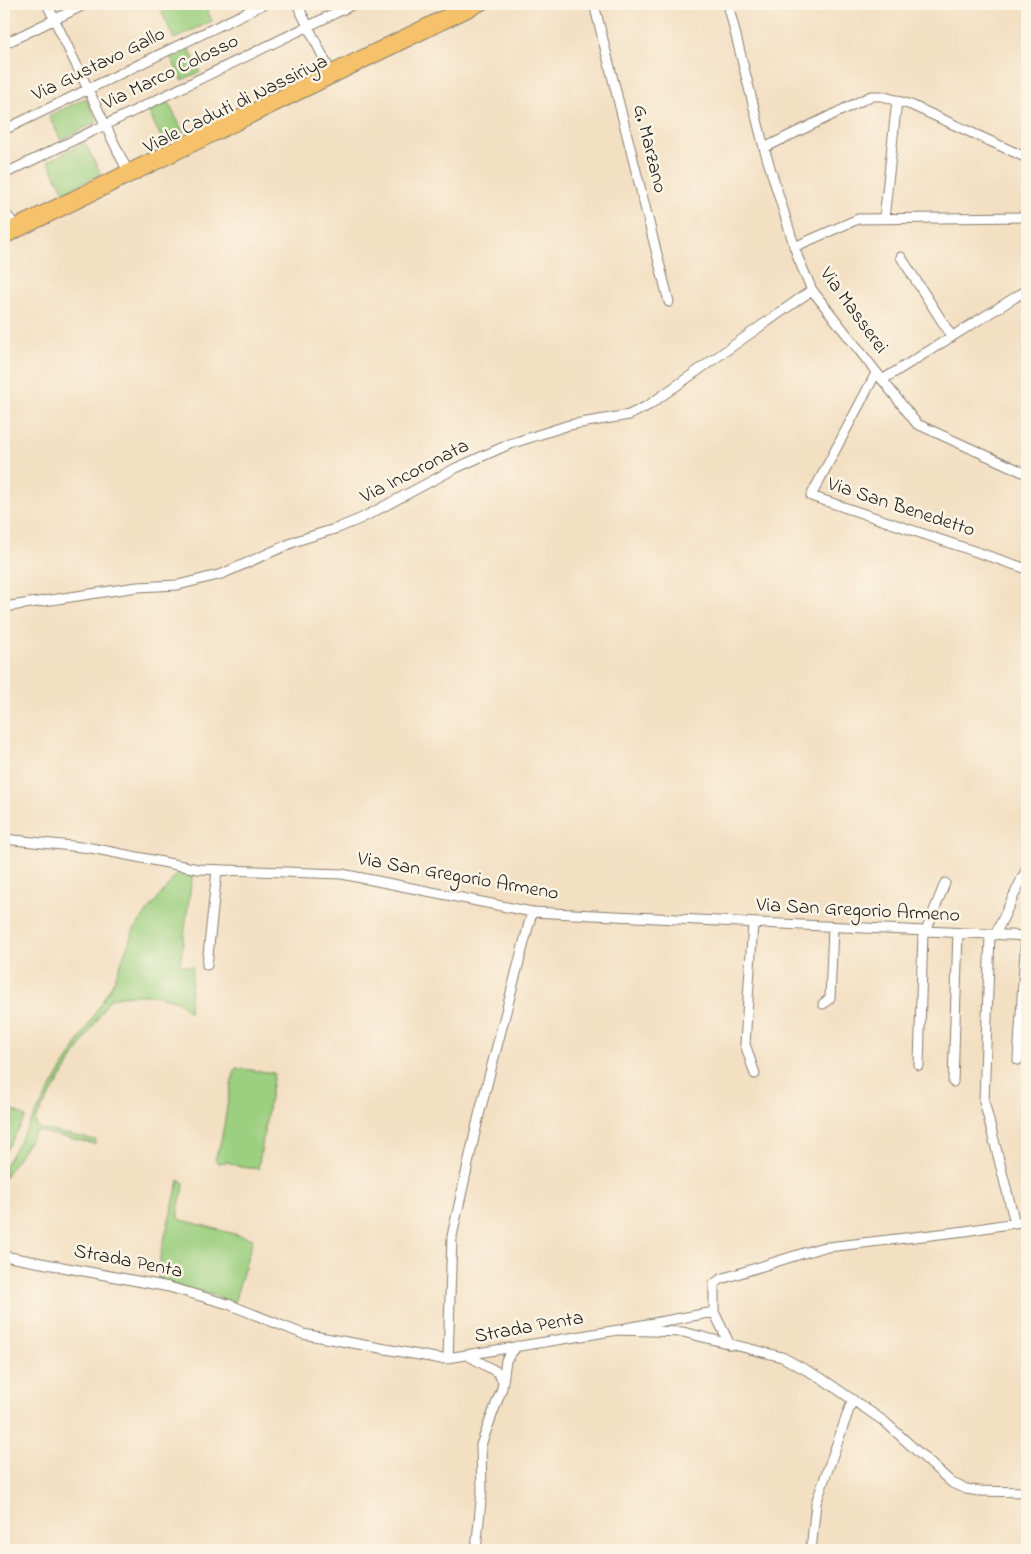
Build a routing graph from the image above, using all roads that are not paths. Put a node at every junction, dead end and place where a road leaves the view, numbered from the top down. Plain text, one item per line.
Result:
1 (47, 4) edge
2 (86, 4) edge
3 (264, 4) edge
4 (297, 4) edge
5 (354, 4) edge
6 (467, 4) edge
7 (484, 4) edge
8 (594, 4) edge
9 (728, 4) edge
10 (54, 20) junction
11 (308, 26) junction
12 (4, 44) edge
13 (330, 70) junction
14 (88, 90) junction
15 (897, 100) junction
16 (105, 125) junction
17 (4, 130) edge
18 (764, 148) junction
19 (1027, 158) edge
20 (127, 170) junction
21 (4, 174) edge
22 (4, 212) edge
23 (1027, 217) edge
24 (884, 219) junction
25 (14, 225) junction
26 (4, 230) edge
27 (4, 239) edge
28 (794, 247) junction
29 (901, 256) dead end
30 (812, 290) junction
31 (1027, 290) edge
32 (669, 302) dead end
33 (952, 337) junction
34 (876, 372) junction
35 (882, 380) junction
36 (1027, 474) edge
37 (1027, 570) edge
38 (4, 607) edge
39 (4, 839) edge
40 (1027, 868) edge
41 (217, 870) junction
42 (945, 883) dead end
43 (532, 912) junction
44 (753, 923) junction
45 (833, 927) junction
46 (925, 931) junction
47 (958, 933) junction
48 (992, 935) junction
49 (1026, 936) edge
50 (207, 965) dead end
51 (823, 1004) dead end
52 (1018, 1060) dead end
53 (919, 1065) dead end
54 (755, 1074) dead end
55 (953, 1082) dead end
56 (1027, 1221) edge
57 (1015, 1223) junction
58 (4, 1256) edge
59 (714, 1312) junction
60 (618, 1330) junction
61 (730, 1345) junction
62 (517, 1346) junction
63 (469, 1356) junction
64 (448, 1359) junction
65 (502, 1379) junction
66 (852, 1401) junction
67 (1027, 1492) edge
68 (476, 1550) edge
69 (811, 1550) edge

1 - 10 street
2 - 10 street
3 - 14 street, Via Gustavo Gallo
4 - 11 street
5 - 11 street, Via Marco Colosso
6 - 13 main road, Viale Caduti di Nassiriya
7 - 27 main road, Viale Caduti di Nassiriya
8 - 32 street, G. Marzano
9 - 18 street, Via Masserei
10 - 12 street
10 - 14 street
11 - 13 street
11 - 16 street, Via Marco Colosso
13 - 20 main road, Viale Caduti di Nassiriya
14 - 16 street
14 - 17 street, Via Gustavo Gallo
15 - 18 street
15 - 19 street
15 - 24 street
16 - 20 street
16 - 21 street, Via Marco Colosso
18 - 28 street, Via Masserei
20 - 25 main road, Viale Caduti di Nassiriya
22 - 25 street
23 - 24 street
24 - 28 street
25 - 26 main road, Viale Caduti di Nassiriya
28 - 30 street, Via Masserei
29 - 33 street
30 - 34 street, Via Masserei
30 - 38 street, Via Incoronata
31 - 33 street
33 - 35 street
34 - 35 street, Via Masserei
34 - 37 street, Via San Benedetto
35 - 36 street, Via Masserei
39 - 41 street, Via San Gregorio Armeno
40 - 48 street
41 - 43 street, Via San Gregorio Armeno
41 - 50 street
42 - 46 street
43 - 44 street, Via San Gregorio Armeno
43 - 64 street
44 - 45 street, Via San Gregorio Armeno
44 - 54 street
45 - 46 street, Via San Gregorio Armeno
45 - 51 street
46 - 47 street, Via San Gregorio Armeno
46 - 53 street
47 - 48 street, Via San Gregorio Armeno
47 - 55 street
48 - 49 street, Via San Gregorio Armeno
48 - 57 street
49 - 52 street
56 - 57 street
57 - 59 street
58 - 64 street, Strada Penta
59 - 60 street
59 - 61 street
60 - 61 street, Strada Penta
60 - 62 street, Strada Penta
61 - 66 street, Strada Penta
62 - 63 street, Strada Penta
62 - 65 street
63 - 64 street, Strada Penta
63 - 65 street
65 - 68 street
66 - 67 street, Strada Penta
66 - 69 street

